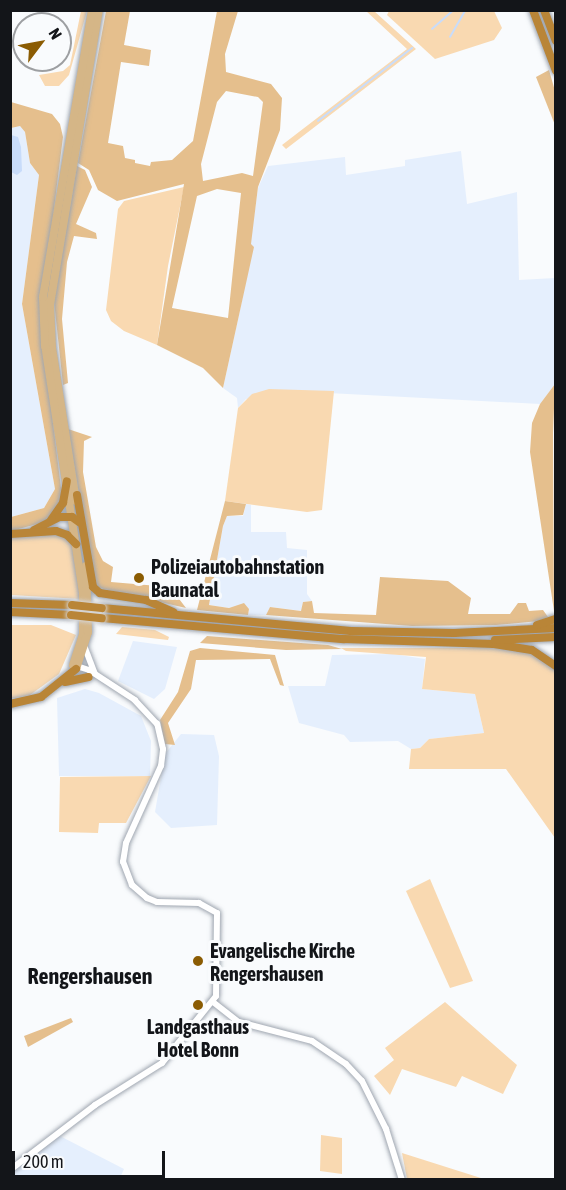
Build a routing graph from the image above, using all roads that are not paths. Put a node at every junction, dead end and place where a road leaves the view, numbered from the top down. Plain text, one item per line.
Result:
1 (92, 10) edge
2 (99, 10) edge
3 (533, 10) edge
4 (544, 10) edge
5 (555, 41) edge
6 (555, 71) edge
7 (68, 482) junction
8 (77, 495) junction
9 (76, 519) junction
10 (51, 520) junction
11 (34, 530) junction
12 (10, 534) edge
13 (76, 544) junction
14 (10, 603) edge
15 (10, 613) edge
16 (179, 615) junction
17 (555, 619) edge
18 (555, 627) edge
19 (501, 630) junction
20 (555, 637) edge
21 (465, 642) junction
22 (85, 648) junction
23 (555, 666) edge
24 (76, 667) junction
25 (92, 676) junction
26 (65, 682) junction
27 (54, 689) junction
28 (10, 704) edge
29 (213, 1002) junction
30 (10, 1170) edge
31 (402, 1179) edge

1 - 7 main road
2 - 8 main road
3 - 6 highway
4 - 5 highway
7 - 9 main road
7 - 10 highway
8 - 9 main road
8 - 16 highway
9 - 10 highway
9 - 13 main road
9 - 22 main road
10 - 11 highway
11 - 12 highway
11 - 13 highway
13 - 24 main road
14 - 16 highway, bridge
15 - 21 highway, bridge
16 - 19 highway
17 - 19 highway
18 - 19 highway
20 - 21 highway
21 - 23 highway
22 - 24 main road
22 - 25 street
24 - 25 street
24 - 26 highway
24 - 27 highway
25 - 26 highway
25 - 29 street
26 - 27 highway
27 - 28 highway
29 - 30 street
29 - 31 street

